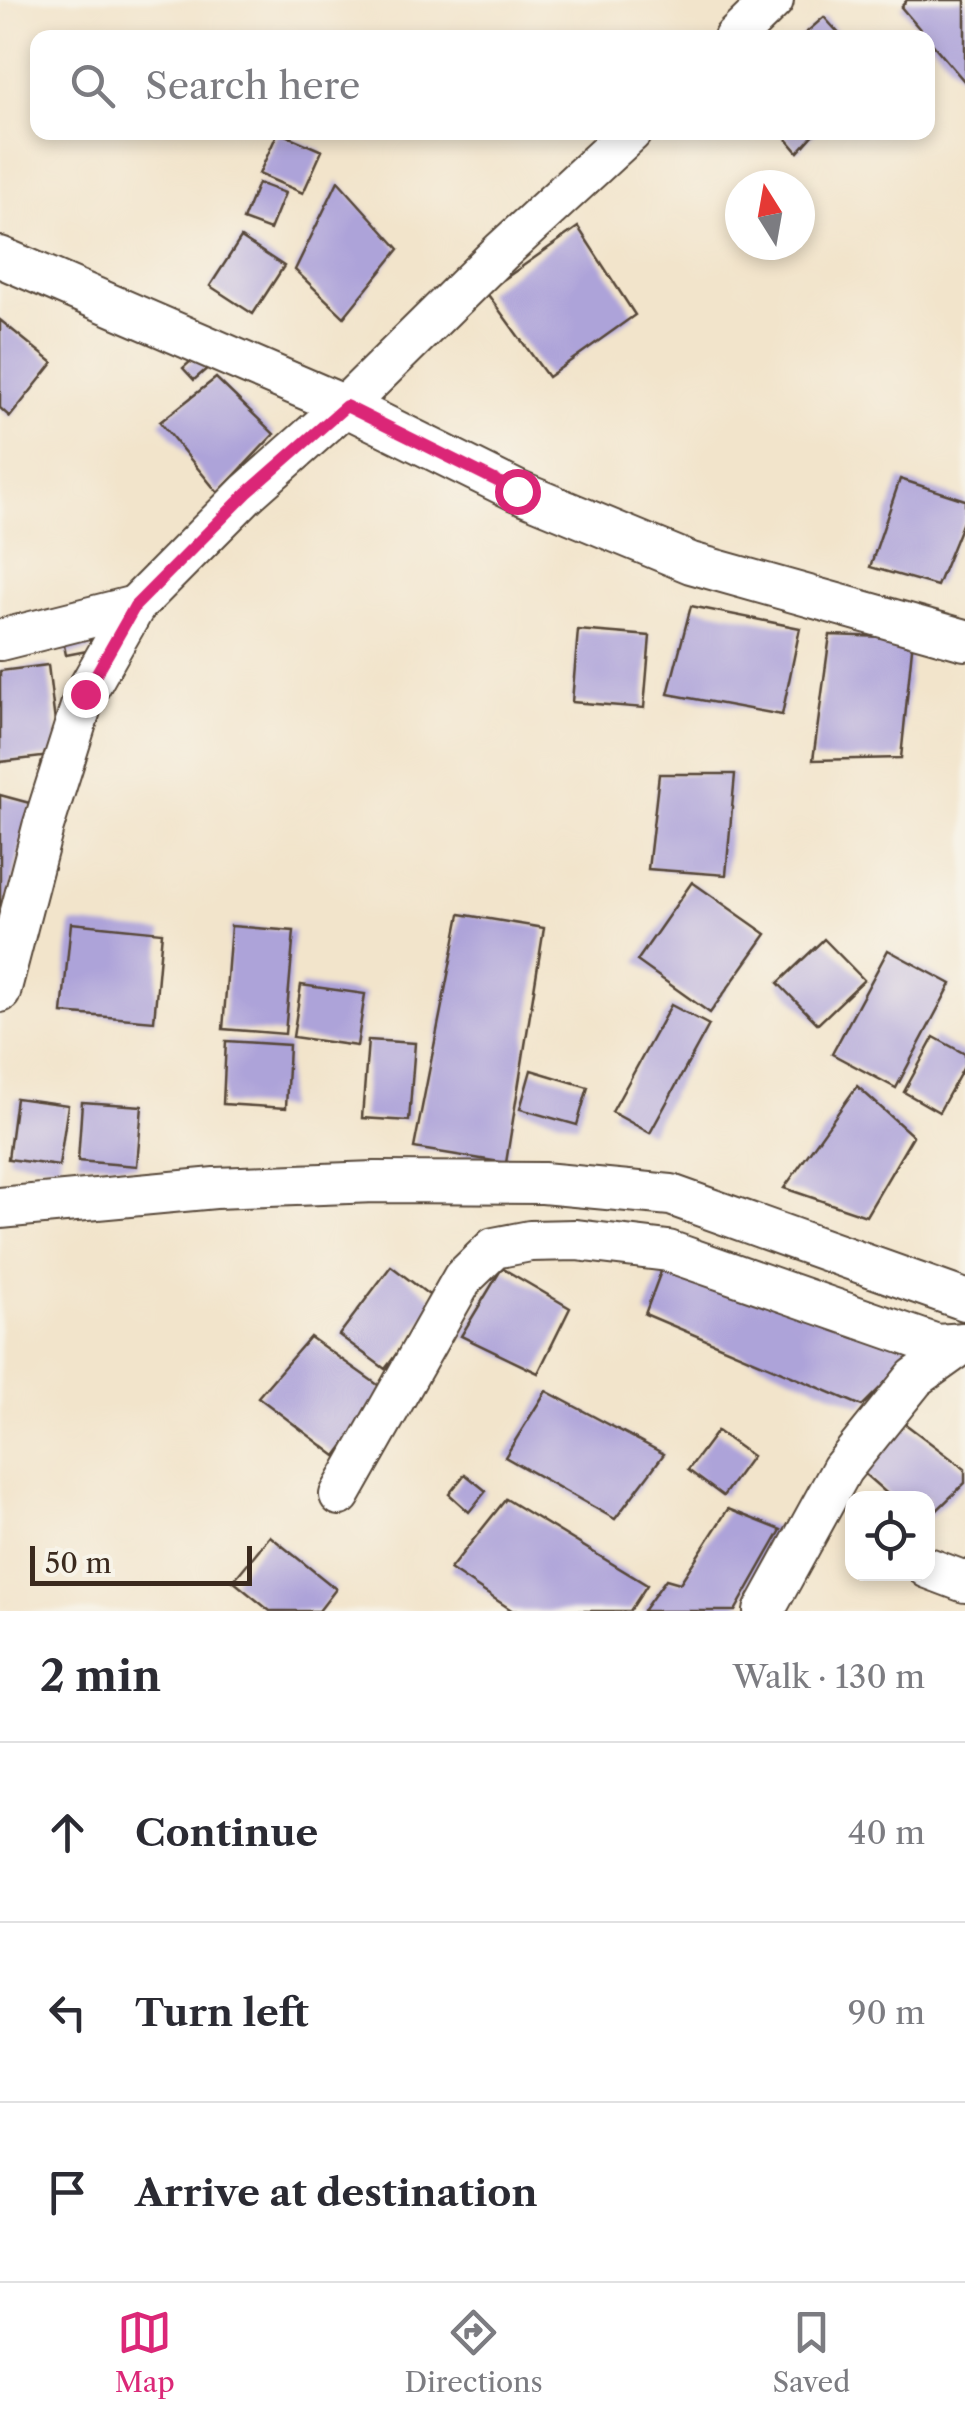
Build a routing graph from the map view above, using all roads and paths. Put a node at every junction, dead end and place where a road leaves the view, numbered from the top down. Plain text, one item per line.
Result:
1 (773, 0) edge
2 (742, 30) edge
3 (622, 140) edge
4 (0, 258) edge
5 (346, 406) junction
6 (135, 606) junction
7 (0, 640) edge
8 (965, 640) edge
9 (0, 992) edge
10 (0, 1208) edge
11 (965, 1300) edge
12 (964, 1343) edge
13 (340, 1495) dead end
14 (842, 1498) edge
15 (935, 1571) edge
16 (965, 1582) edge
17 (764, 1611) edge

1 - 2 street
3 - 5 street
4 - 5 street
5 - 6 street
5 - 8 street
6 - 7 street
6 - 9 street
10 - 11 street
12 - 13 street
12 - 14 street
14 - 17 street
15 - 16 street

